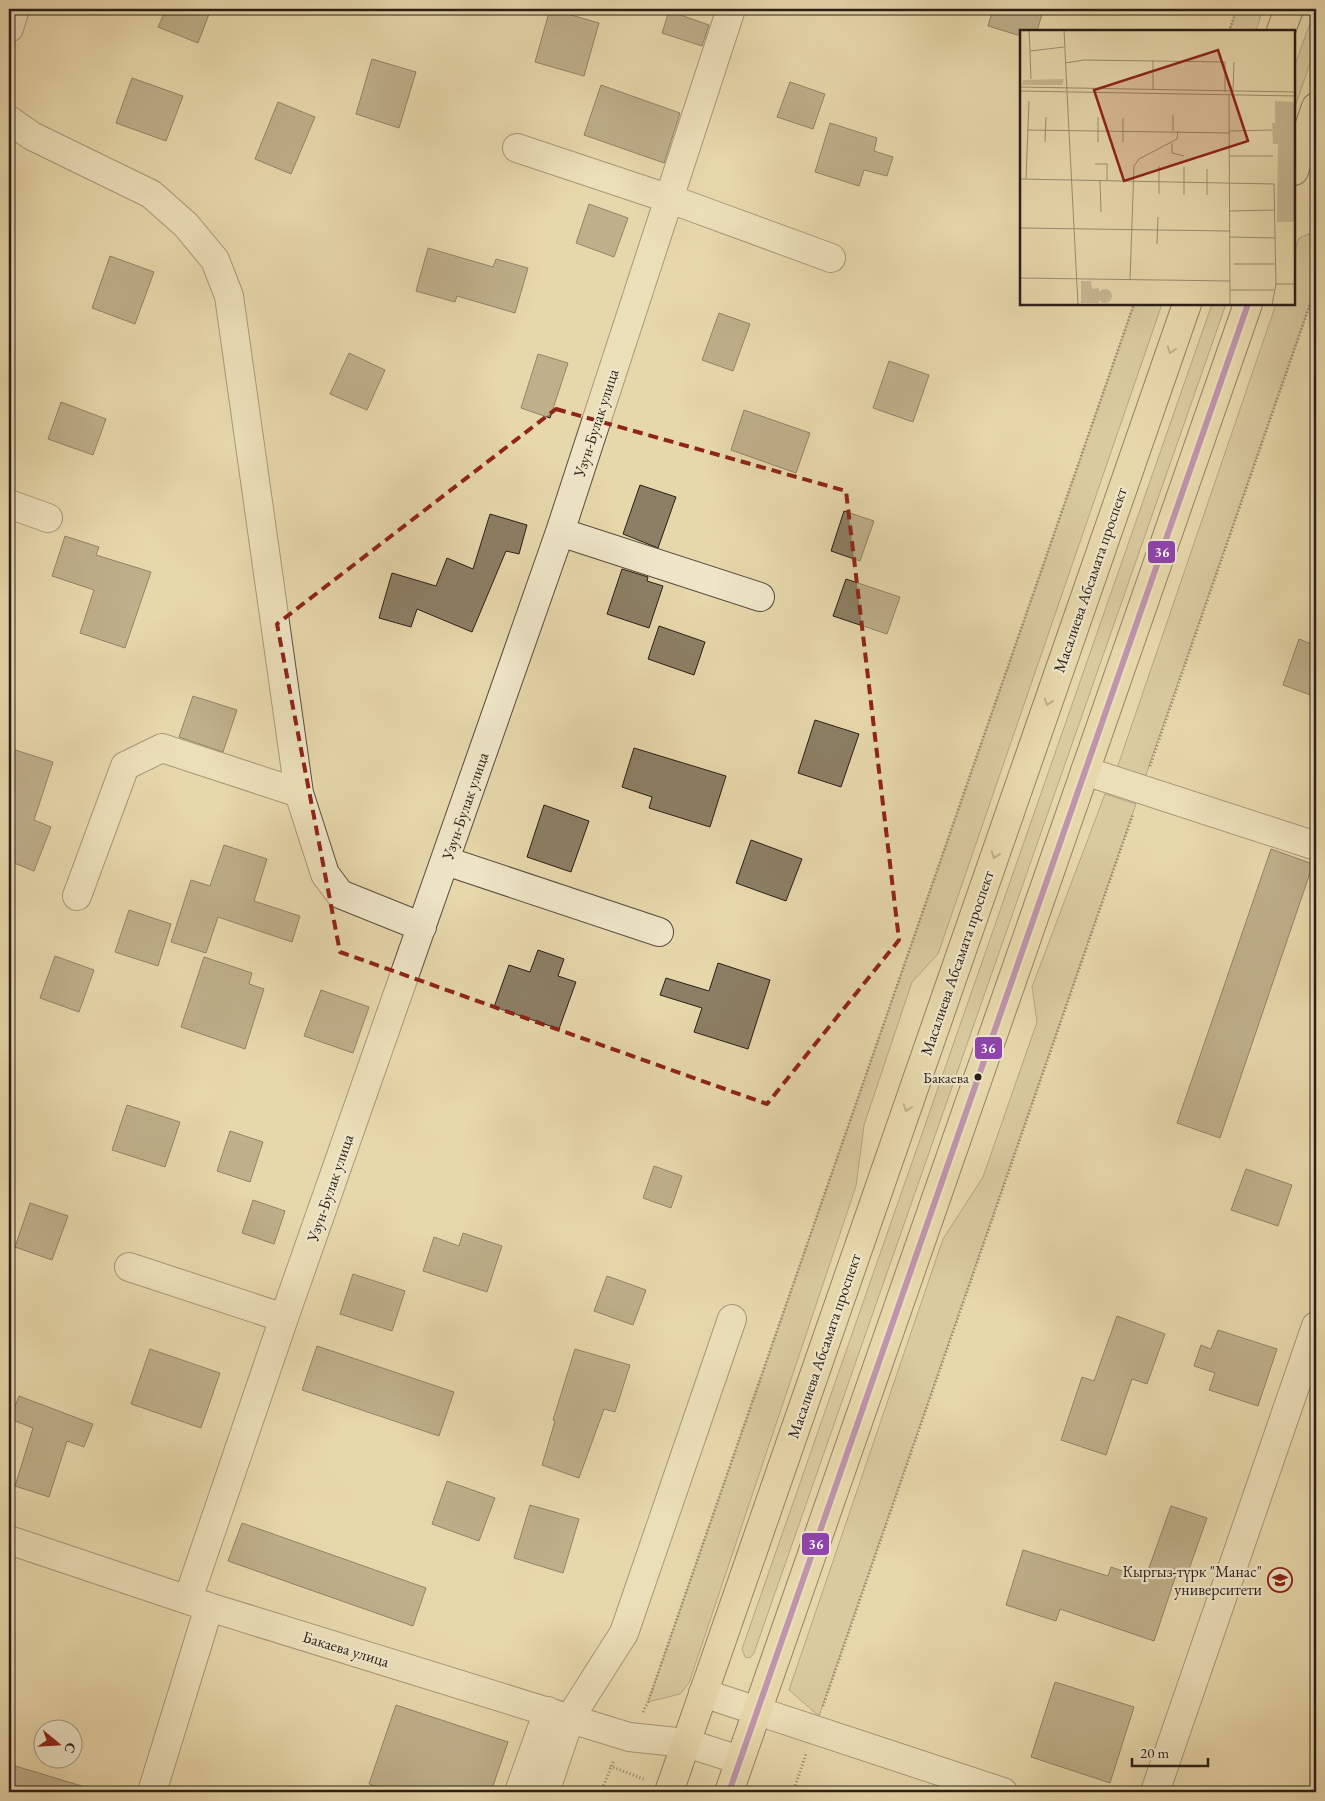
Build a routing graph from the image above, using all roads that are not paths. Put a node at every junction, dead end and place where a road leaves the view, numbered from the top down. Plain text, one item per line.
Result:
1 (15, 9) edge
2 (731, 9) edge
3 (1289, 9) edge
4 (9, 28) edge
5 (1281, 30) edge
6 (1316, 110) edge
7 (9, 120) edge
8 (517, 148) dead end
9 (1295, 168) edge
10 (670, 199) junction
11 (831, 258) dead end
12 (1187, 305) edge
13 (1248, 305) edge
14 (9, 504) edge
15 (48, 518) dead end
16 (560, 532) junction
17 (760, 597) dead end
18 (1085, 771) junction
19 (299, 794) junction
20 (1316, 846) edge
21 (446, 861) junction
22 (77, 896) dead end
23 (422, 927) junction
24 (659, 932) dead end
25 (129, 1267) dead end
26 (284, 1318) junction
27 (732, 1319) dead end
28 (1316, 1326) edge
29 (9, 1540) edge
30 (198, 1603) junction
31 (704, 1693) junction
32 (758, 1711) junction
33 (559, 1714) junction
34 (686, 1743) junction
35 (740, 1760) junction
36 (660, 1787) edge
37 (152, 1792) edge
38 (519, 1792) edge
39 (545, 1792) edge
40 (729, 1792) edge
41 (1003, 1792) edge
42 (1155, 1792) edge

1 - 4 street
2 - 10 street, Узун-Булак улица
3 - 5 main road
6 - 9 main road
7 - 19 street
8 - 10 street
10 - 11 street
10 - 16 street, Узун-Булак улица
12 -> 31 main road, Масалиева Абсамата проспект
13 - 18 main road
14 - 15 street
16 - 17 street
16 - 21 street, Узун-Булак улица
18 - 20 street
18 - 32 main road
19 - 22 street
19 - 23 street
21 - 23 street, Узун-Булак улица
21 - 24 street
23 - 26 street, Узун-Булак улица
25 - 26 street
26 - 30 street, Узун-Булак улица
27 - 33 street
28 - 42 street
29 - 30 street, Бакаева улица
30 - 33 street, Бакаева улица
30 - 37 street, Узун-Булак улица
31 - 32 street
31 - 34 main road, Масалиева Абсамата проспект
32 - 35 main road
32 - 41 street
33 - 34 street, Бакаева улица
33 - 38 street
33 - 39 street
34 - 35 street, Бакаева улица
34 - 36 main road, Масалиева Абсамата проспект
35 - 40 main road

